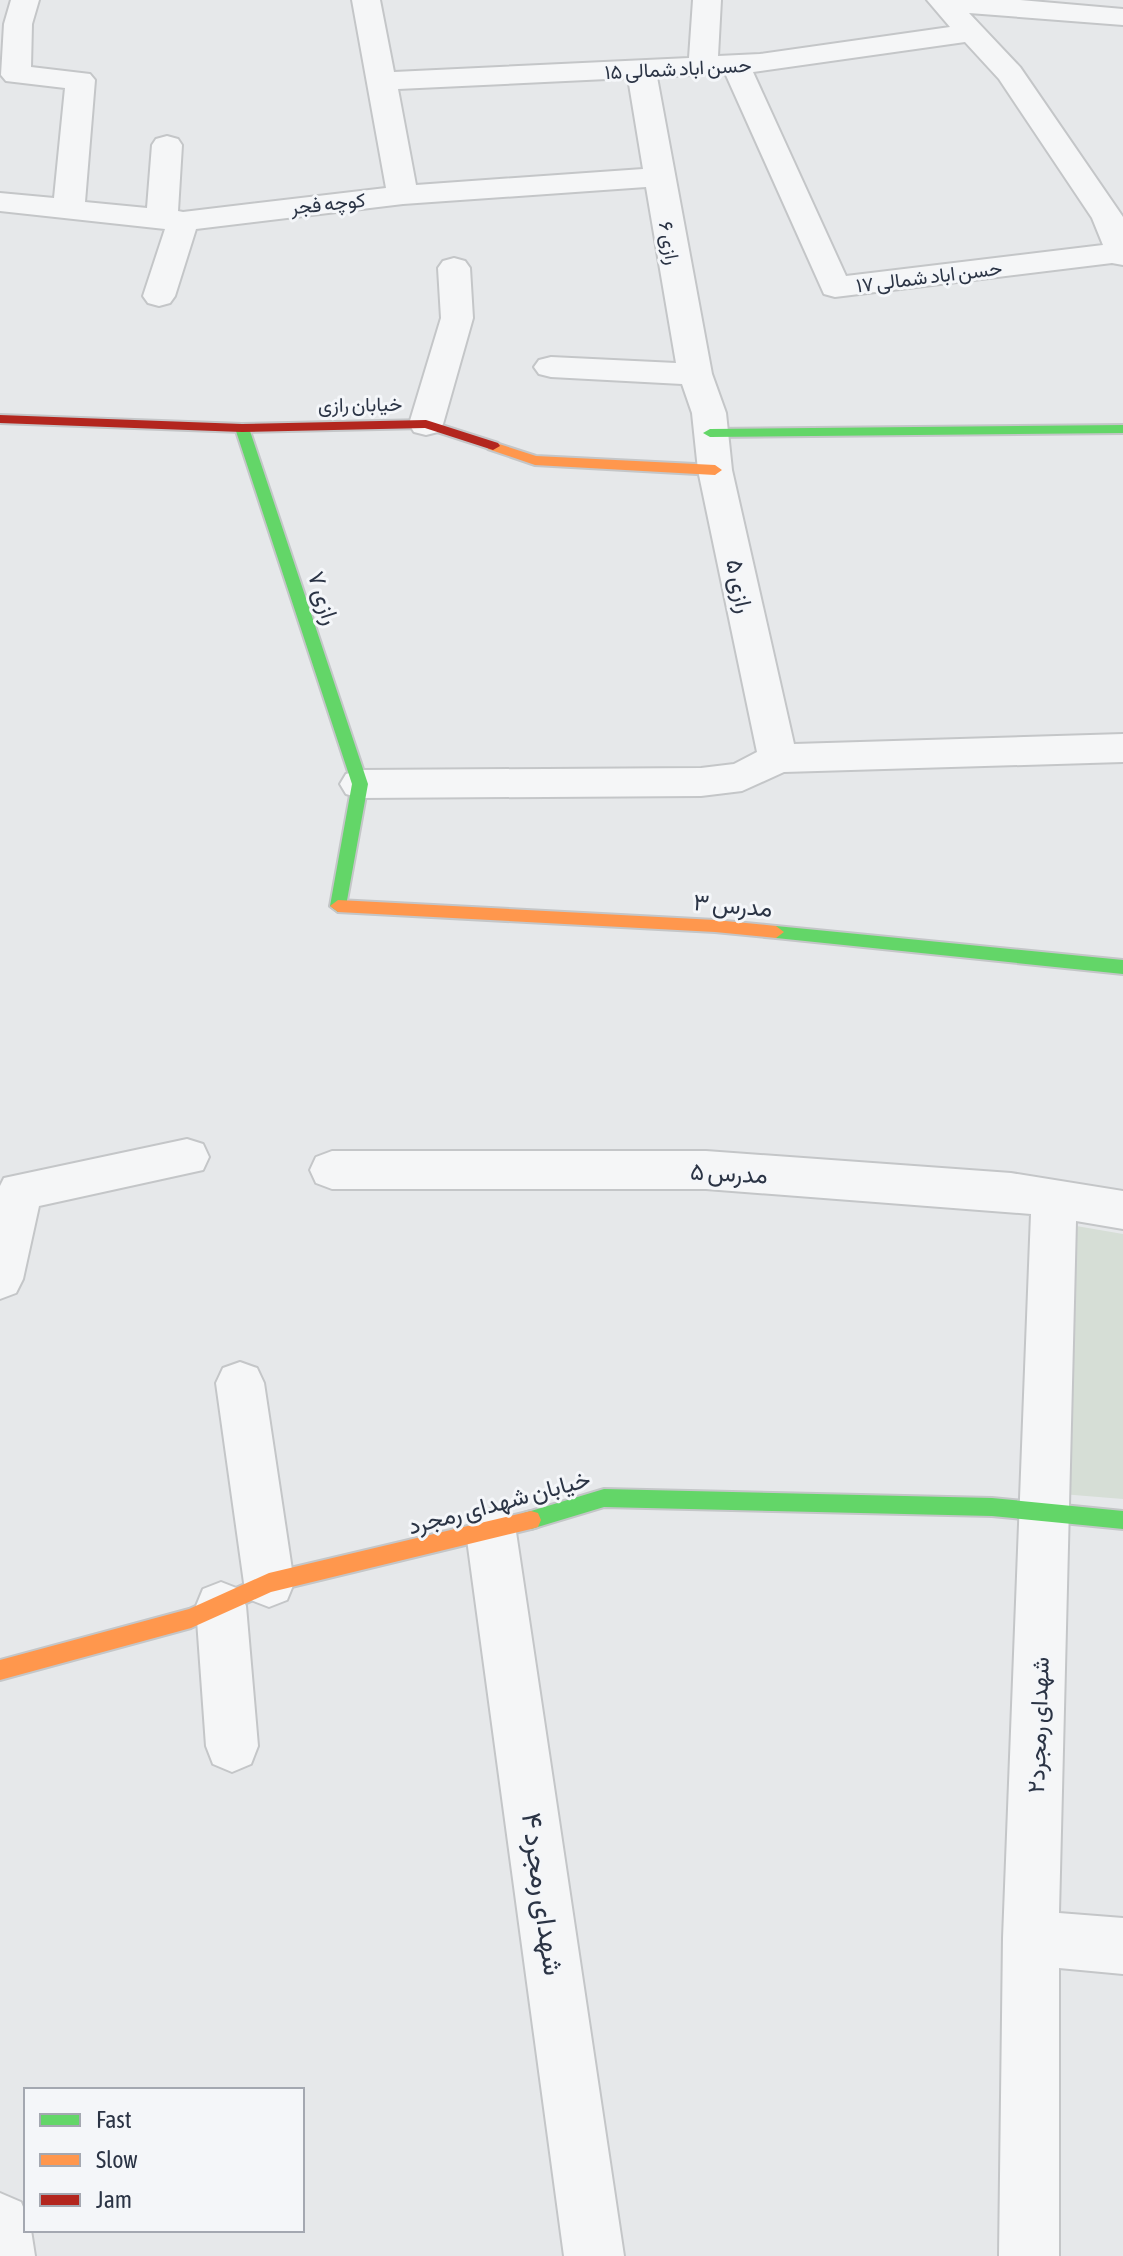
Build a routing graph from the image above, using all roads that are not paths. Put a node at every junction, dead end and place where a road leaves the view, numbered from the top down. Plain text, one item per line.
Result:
1 (366, 0) edge
2 (707, 0) edge
3 (942, 1) edge
4 (15, 16) edge
5 (1123, 17) edge
6 (972, 32) junction
7 (735, 64) junction
8 (703, 65) junction
9 (641, 71) junction
10 (382, 81) junction
11 (167, 145) dead end
12 (658, 177) junction
13 (403, 195) junction
14 (69, 209) junction
15 (1, 210) edge
16 (1115, 218) edge
17 (172, 220) junction
18 (1122, 254) edge
19 (454, 268) dead end
20 (159, 296) dead end
21 (551, 367) dead end
22 (695, 374) junction
23 (0, 419) edge
24 (710, 423) junction
25 (426, 424) junction
26 (242, 428) junction
27 (1123, 429) edge
28 (715, 470) junction
29 (1123, 748) edge
30 (778, 758) junction
31 (360, 784) junction
32 (1123, 967) edge
33 (187, 1157) dead end
34 (332, 1170) dead end
35 (1054, 1199) junction
36 (1123, 1210) edge
37 (0, 1279) edge
38 (240, 1383) dead end
39 (1046, 1512) junction
40 (1123, 1520) edge
41 (491, 1532) junction
42 (269, 1583) junction
43 (221, 1606) junction
44 (0, 1670) edge
45 (232, 1746) dead end
46 (1031, 1938) junction
47 (1123, 1946) edge
48 (0, 2223) edge
49 (5, 2256) edge
50 (594, 2256) edge
51 (1029, 2256) edge

1 - 10 street
2 - 8 street
3 - 5 street
3 - 6 street
4 - 14 street
6 - 7 street, حسن اباد شمالی ۱۵
6 - 16 street
7 - 8 street, حسن اباد شمالی ۱۵
7 - 18 street, حسن اباد شمالی ۱۷
8 - 9 street, حسن اباد شمالی ۱۵
9 - 10 street, حسن اباد شمالی ۱۵
9 - 12 street, رازی ۶
10 - 13 street
11 - 17 street
12 - 13 street, کوچه فجر
12 - 22 street, رازی ۶
13 - 17 street, کوچه فجر
14 - 15 street, کوچه فجر
14 - 17 street, کوچه فجر
16 - 18 street
17 - 20 street
19 - 25 street
21 - 22 street
22 - 24 street, رازی ۶
23 - 26 street, خیابان رازی
24 - 27 street
24 - 28 street, رازی ۵
25 - 26 street, خیابان رازی
25 - 28 street, خیابان رازی
26 - 31 street, رازی ۷
28 - 30 street, رازی ۵
29 - 30 street
30 - 31 street
31 - 32 street, مدرس ۳
33 - 37 street
34 - 35 street, مدرس ۵
35 - 36 street, مدرس ۵
35 - 39 street, شهدای رمجرد۲
38 - 42 street
39 - 40 street, خیابان شهدای رمجرد
39 - 41 street, خیابان شهدای رمجرد
39 - 46 street, شهدای رمجرد۲
41 - 42 street, خیابان شهدای رمجرد
41 - 50 street, شهدای رمجرد ۴
42 - 43 street, خیابان شهدای رمجرد
43 - 44 street, خیابان شهدای رمجرد
43 - 45 street
46 - 47 street
46 - 51 street, شهدای رمجرد۲
48 - 49 street

